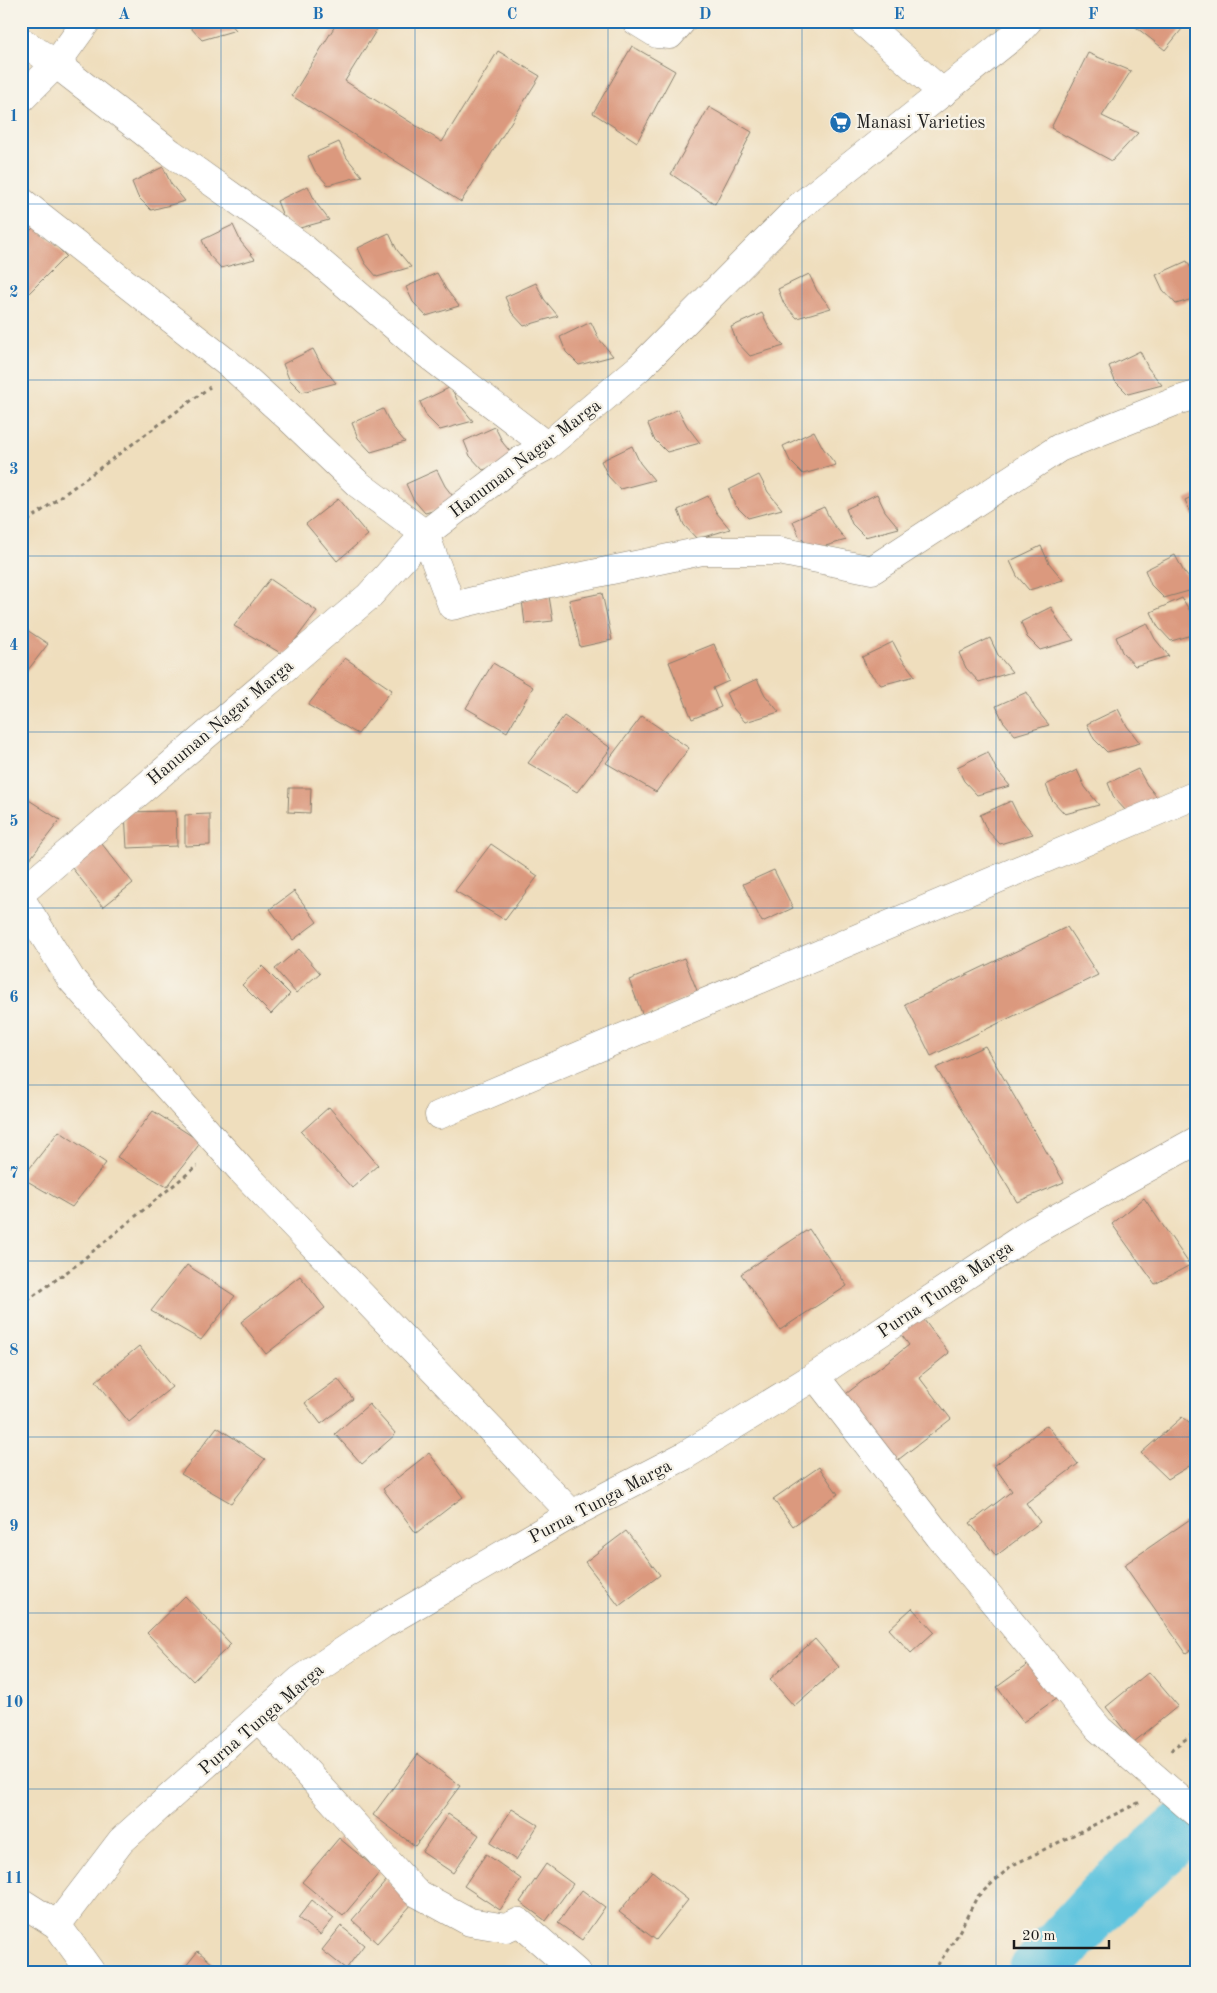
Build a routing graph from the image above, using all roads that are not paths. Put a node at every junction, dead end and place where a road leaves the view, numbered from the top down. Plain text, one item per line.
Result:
1 (87, 21) edge
2 (636, 21) edge
3 (682, 21) edge
4 (862, 21) edge
5 (1028, 21) edge
6 (21, 41) edge
7 (56, 64) junction
8 (943, 93) junction
9 (21, 99) edge
10 (21, 201) edge
11 (1196, 396) edge
12 (546, 446) junction
13 (425, 534) junction
14 (1196, 795) edge
15 (21, 893) edge
16 (21, 900) edge
17 (439, 1115) dead end
18 (1196, 1141) edge
19 (815, 1376) junction
20 (572, 1514) junction
21 (258, 1718) junction
22 (1196, 1813) edge
23 (21, 1902) edge
24 (57, 1925) junction
25 (91, 1972) edge
26 (576, 1972) edge

1 - 7 street
2 - 3 street
4 - 8 street
5 - 8 street, Hanuman Nagar Marga
6 - 7 street
7 - 9 street
7 - 12 street
8 - 12 street, Hanuman Nagar Marga
10 - 13 street
11 - 13 street
12 - 13 street, Hanuman Nagar Marga
13 - 15 street, Hanuman Nagar Marga
14 - 17 street
16 - 20 street
18 - 19 street, Purna Tunga Marga
19 - 20 street, Purna Tunga Marga
19 - 22 street
20 - 21 street, Purna Tunga Marga
21 - 24 street, Purna Tunga Marga
21 - 26 street
23 - 24 street
24 - 25 street

